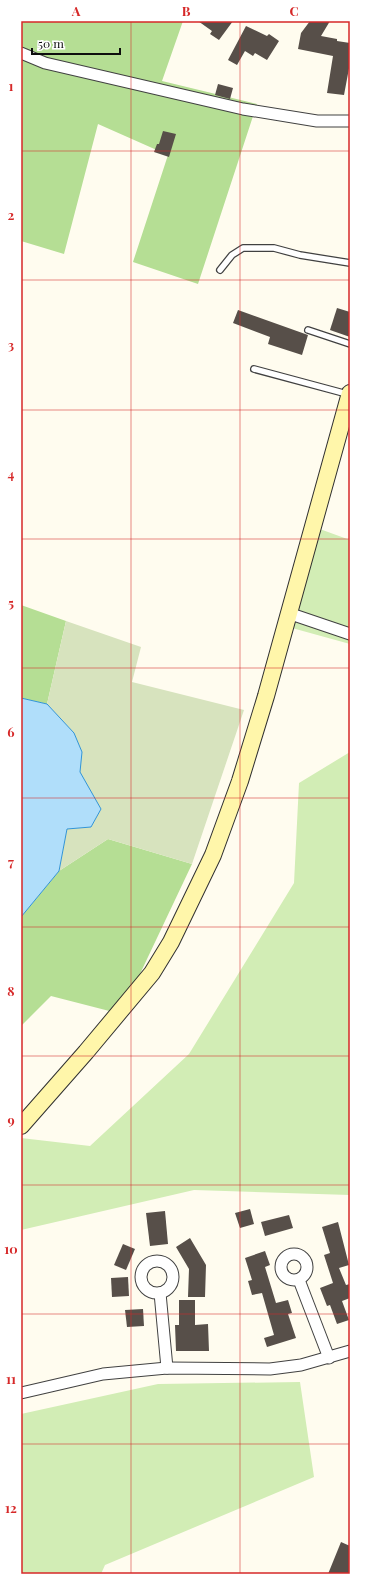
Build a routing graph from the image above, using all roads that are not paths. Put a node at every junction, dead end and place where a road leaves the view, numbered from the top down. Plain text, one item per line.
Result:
1 (21, 53) edge
2 (350, 121) edge
3 (350, 263) edge
4 (220, 270) dead end
5 (308, 330) dead end
6 (350, 344) edge
7 (254, 369) dead end
8 (350, 394) edge
9 (288, 613) junction
10 (350, 634) edge
11 (21, 1126) edge
12 (299, 1280) dead end
13 (160, 1293) dead end
14 (350, 1351) edge
15 (329, 1358) junction
16 (167, 1368) junction
17 (21, 1393) edge

1 - 2 street
3 - 4 lane
5 - 6 lane
7 - 8 lane
8 - 9 main road
9 - 10 street
9 - 11 main road
12 - 15 street
13 - 16 street
14 - 15 street
15 - 16 street
16 - 17 street

